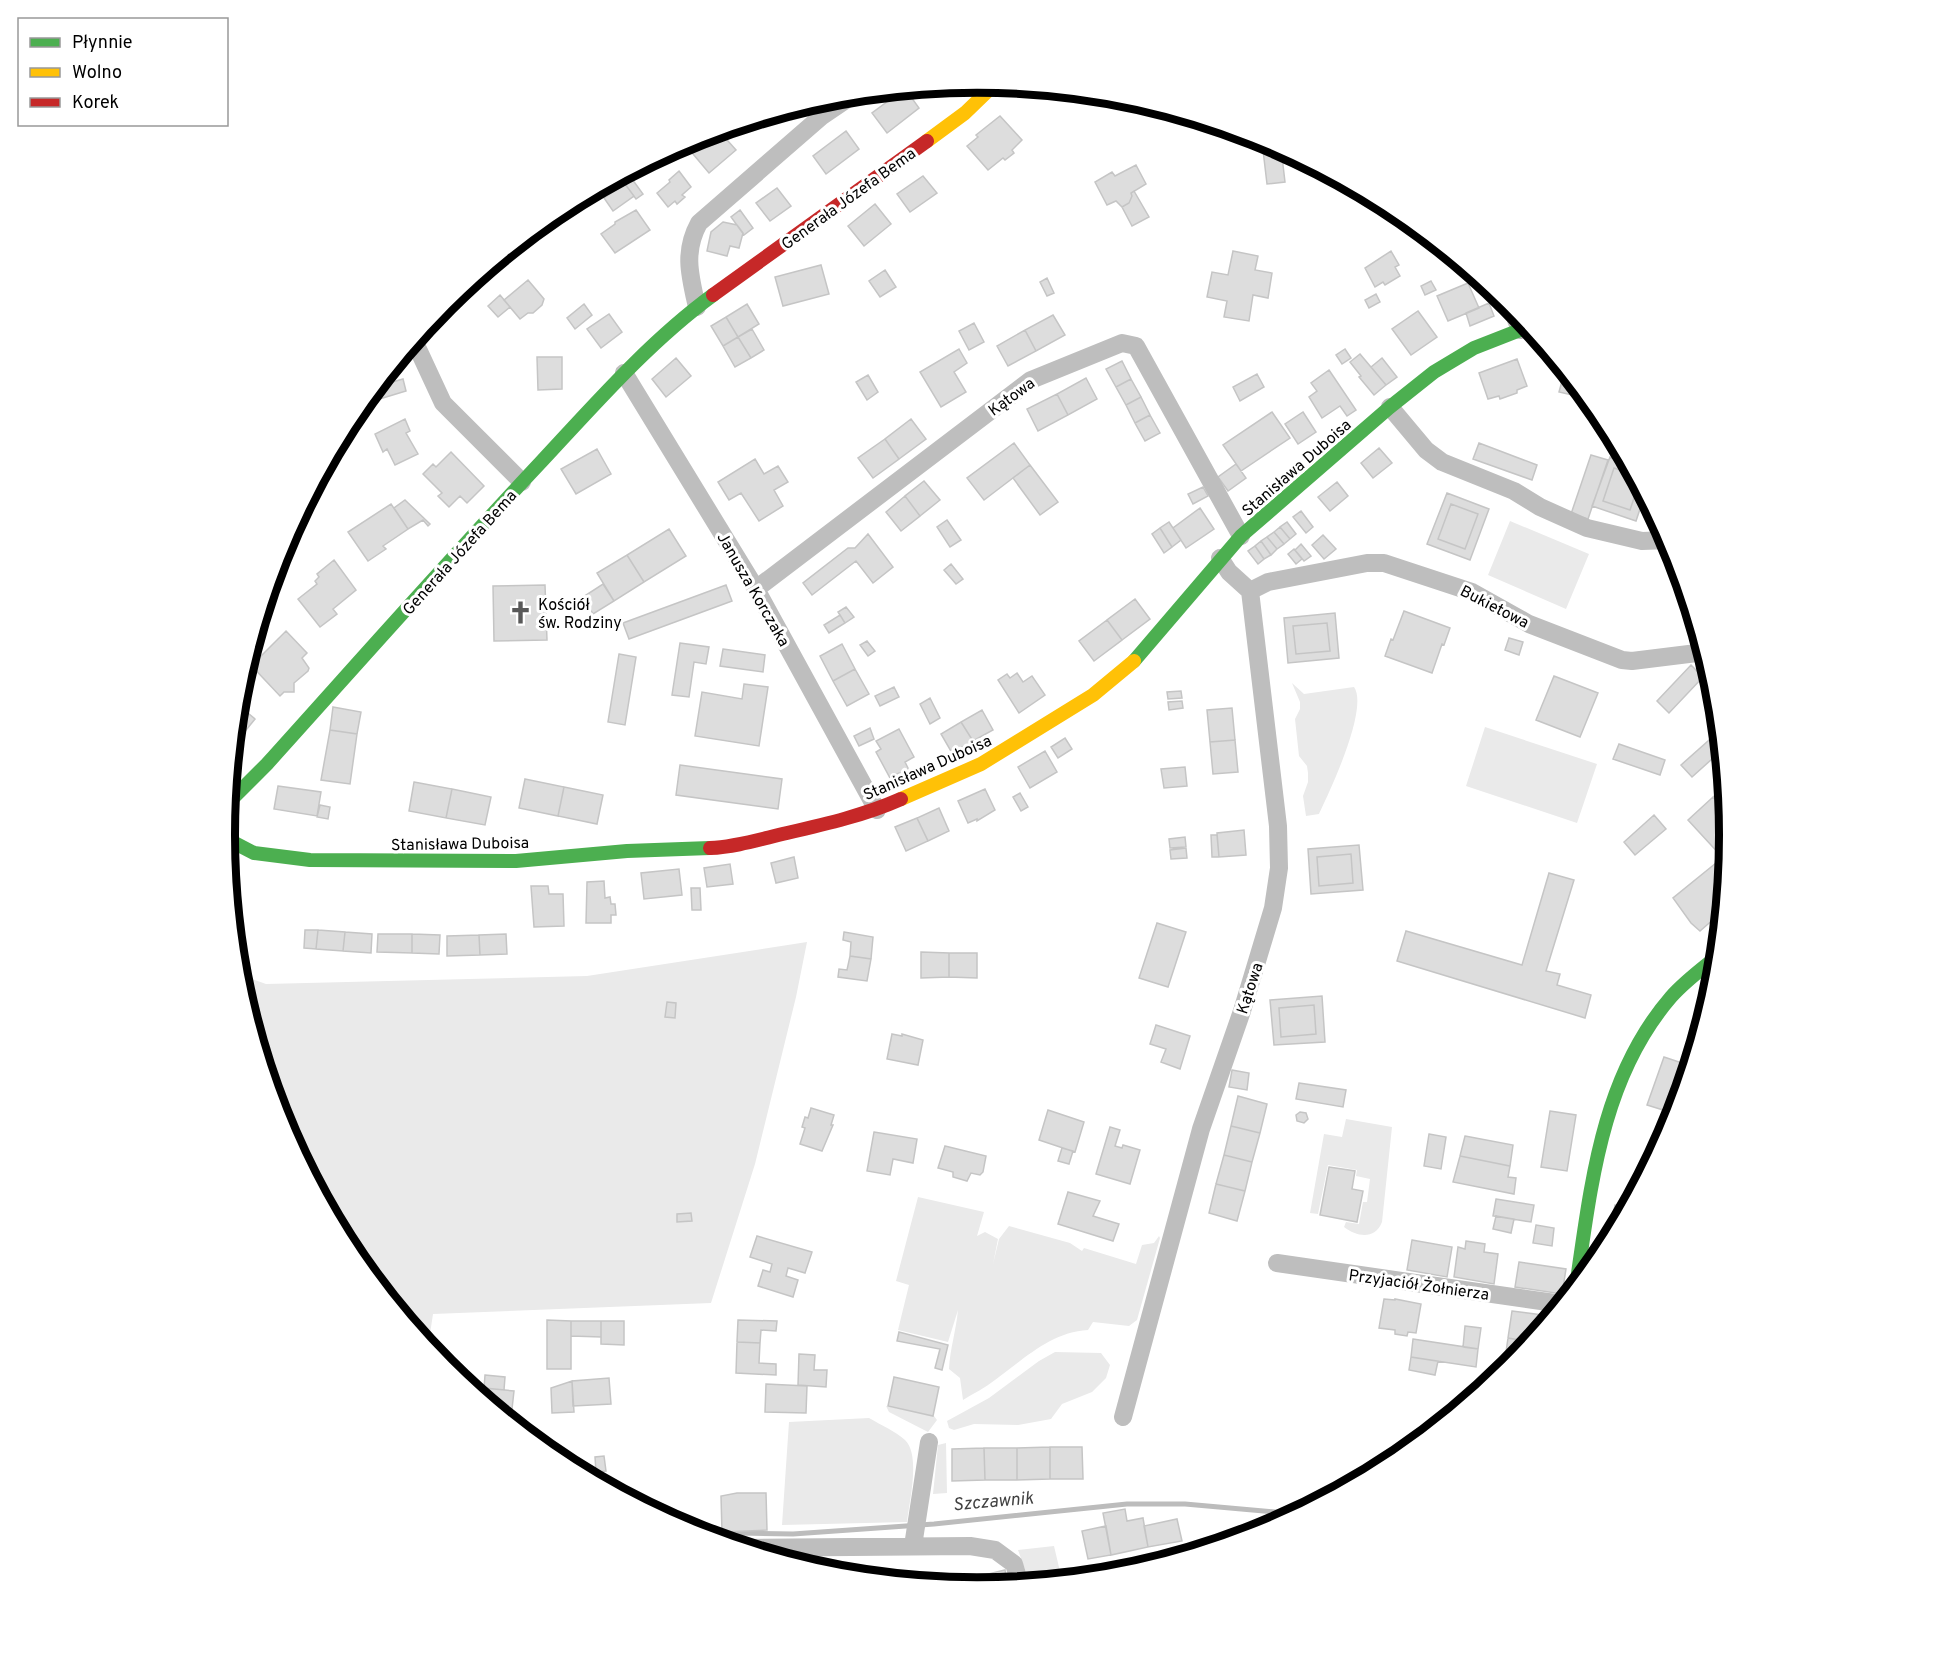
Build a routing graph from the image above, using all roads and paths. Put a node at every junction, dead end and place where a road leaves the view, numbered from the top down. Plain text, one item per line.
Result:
1 (985, 93) edge
2 (836, 106) edge
3 (697, 307) junction
4 (1522, 331) edge
5 (417, 348) edge
6 (624, 373) junction
7 (1390, 407) junction
8 (522, 482) junction
9 (1241, 536) junction
10 (1658, 541) edge
11 (1220, 558) junction
12 (756, 589) junction
13 (1250, 591) junction
14 (1697, 653) edge
15 (237, 794) edge
16 (877, 810) junction
17 (235, 843) edge
18 (1709, 964) edge
19 (1276, 1263) dead end
20 (1579, 1272) edge
21 (1554, 1303) edge
22 (1123, 1417) dead end
23 (929, 1442) dead end
24 (915, 1532) junction
25 (763, 1546) edge
26 (1018, 1576) edge

1 - 3 street, Generała Józefa Bema
2 - 3 street
3 - 6 street, Generała Józefa Bema
4 - 7 street, Stanisława Duboisa
5 - 8 street
6 - 8 street, Generała Józefa Bema
6 - 12 street, Janusza Korczaka
7 - 9 street, Stanisława Duboisa
7 - 10 street
8 - 15 street, Generała Józefa Bema
9 - 11 street, Stanisława Duboisa
9 - 12 street, Kątowa
11 - 13 street
11 - 16 street, Stanisława Duboisa
12 - 16 street, Janusza Korczaka
13 - 14 street, Bukietowa
13 - 22 street, Kątowa
16 - 17 street, Stanisława Duboisa
18 - 20 street
19 - 21 street, Przyjaciół Żołnierza
23 - 24 street
24 - 25 street
24 - 26 street

